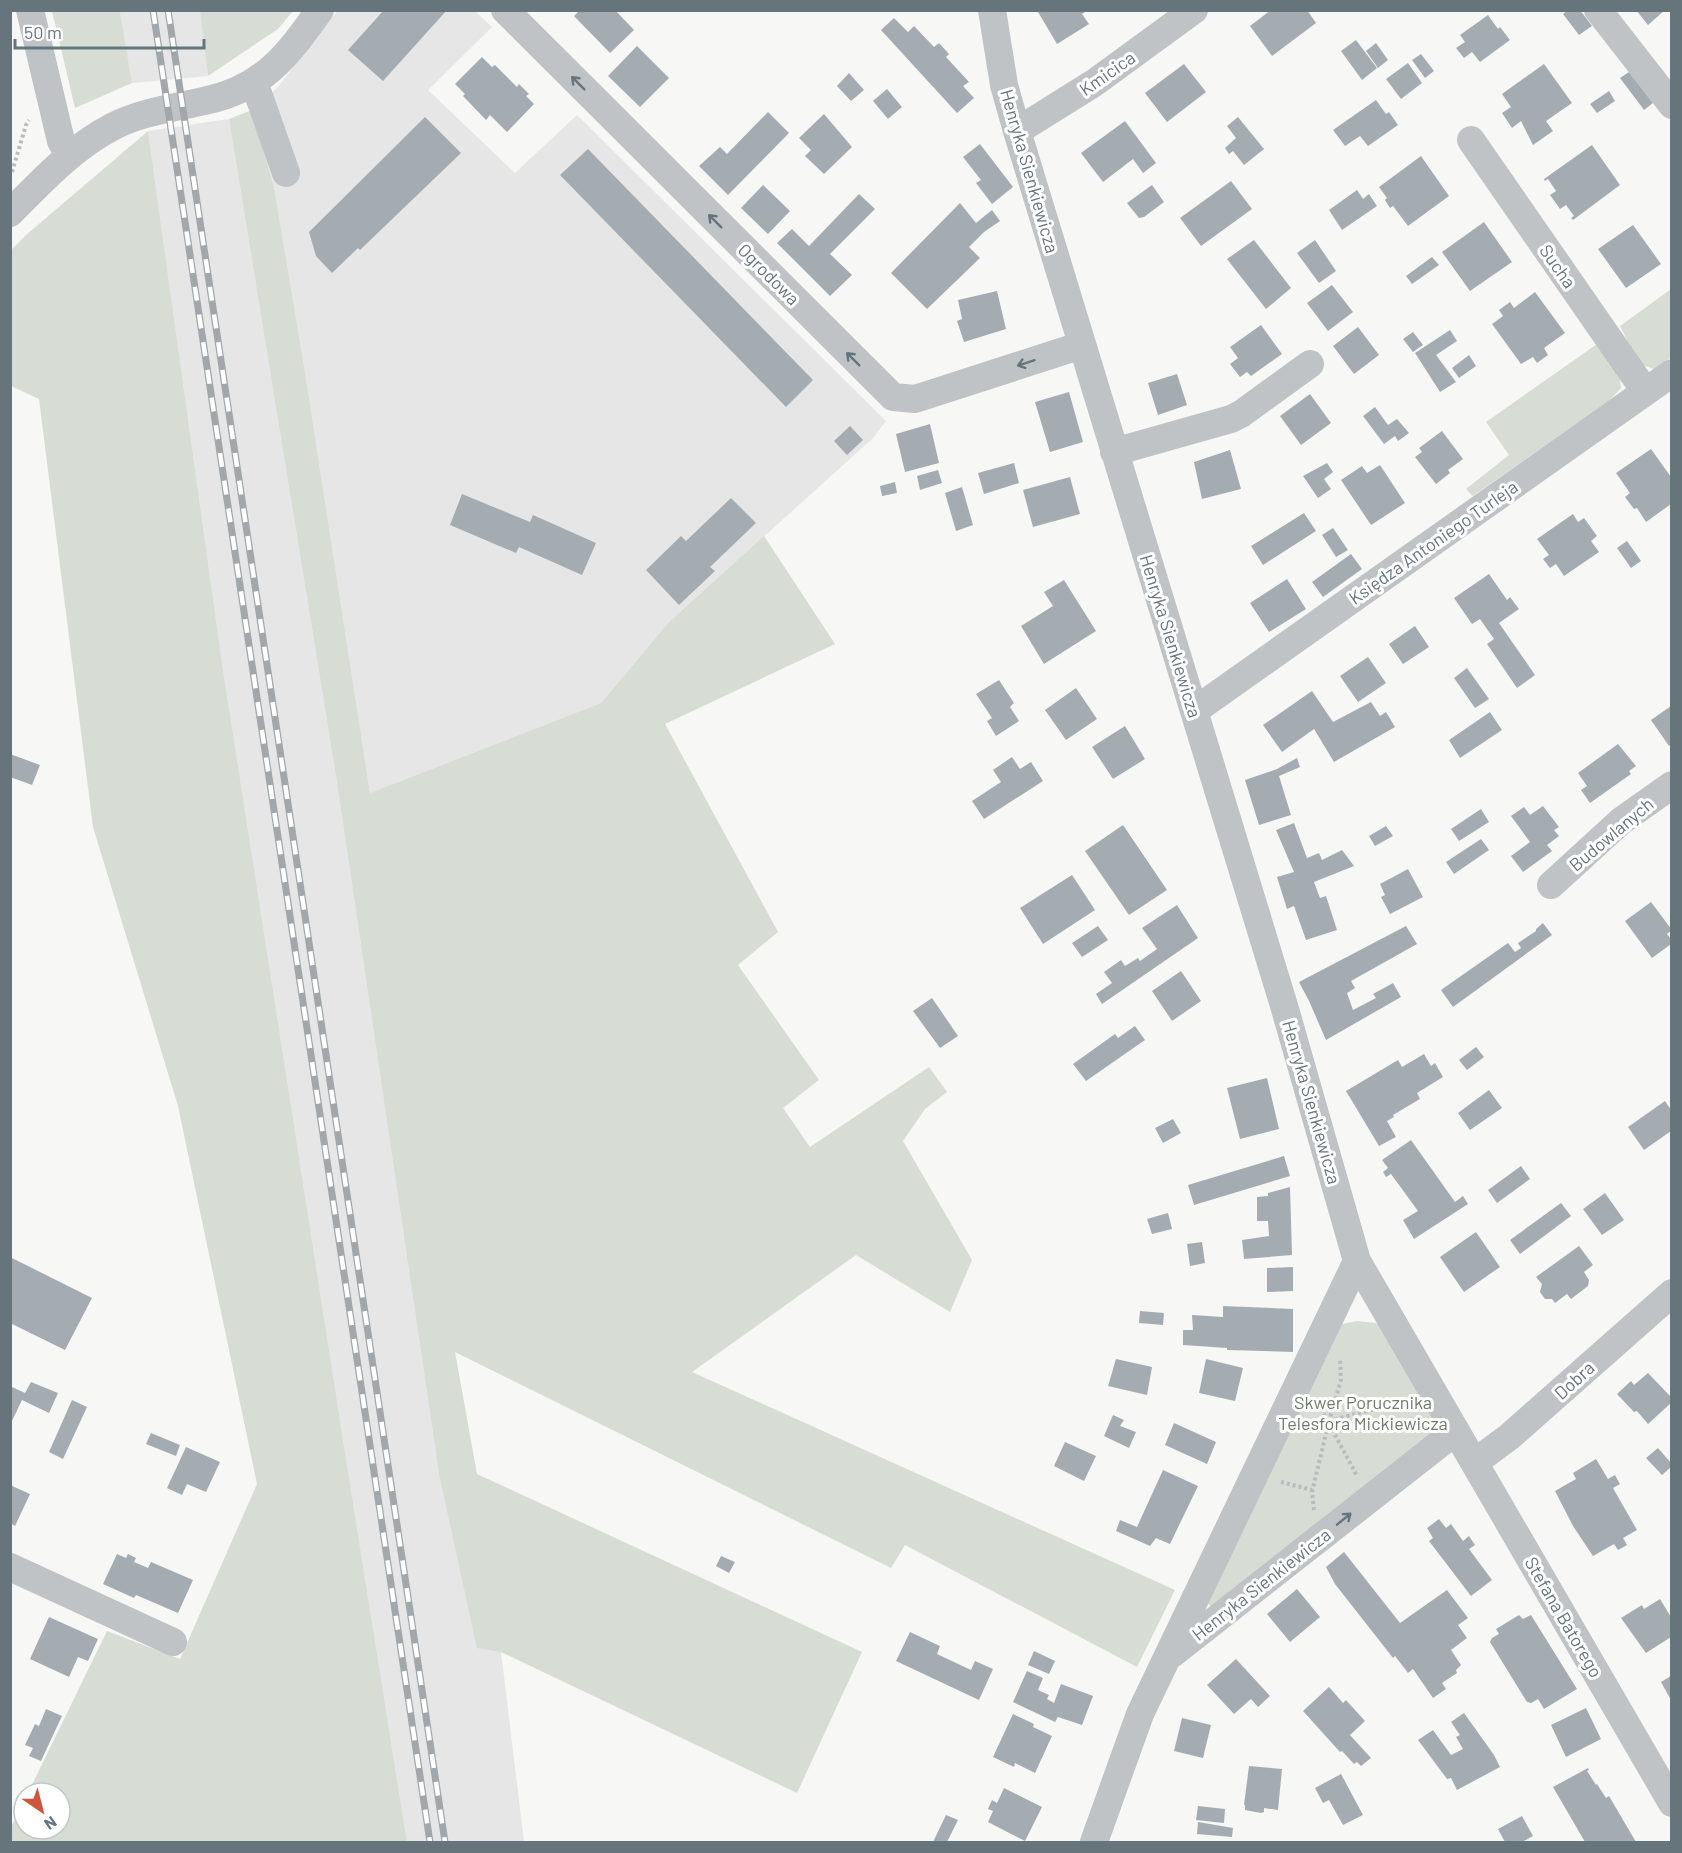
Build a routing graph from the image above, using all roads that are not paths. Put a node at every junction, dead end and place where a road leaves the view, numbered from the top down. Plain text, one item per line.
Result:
1 (30, 10) edge
2 (320, 10) edge
3 (505, 10) edge
4 (992, 10) edge
5 (1194, 10) edge
6 (1598, 10) edge
7 (254, 82) junction
8 (1671, 105) edge
9 (1017, 131) junction
10 (1471, 140) dead end
11 (69, 155) junction
12 (286, 173) dead end
13 (10, 213) edge
14 (1082, 345) junction
15 (1310, 364) dead end
16 (1671, 373) edge
17 (1646, 391) junction
18 (1114, 452) junction
19 (1194, 711) junction
20 (1671, 785) edge
21 (1551, 885) dead end
22 (1358, 1261) junction
23 (1671, 1293) edge
24 (1456, 1431) junction
25 (1473, 1460) junction
26 (10, 1567) edge
27 (173, 1642) dead end
28 (1166, 1659) junction
29 (1667, 1784) edge
30 (1094, 1842) edge

1 - 11 street
2 - 7 street
14 -> 3 street, Ogrodowa
4 - 9 street, Henryka Sienkiewicza
5 - 9 street, Kmicica
6 - 8 street
7 - 11 street
7 - 12 street
9 - 14 street, Henryka Sienkiewicza
10 - 17 street, Sucha
11 - 13 street
14 - 18 street, Henryka Sienkiewicza
15 - 18 street
16 - 17 street, Księdza Antoniego Turleja
17 - 19 street, Księdza Antoniego Turleja
18 - 19 street, Henryka Sienkiewicza
19 - 22 street, Henryka Sienkiewicza
20 - 21 street, Budowlanych
22 - 24 street, Henryka Sienkiewicza
22 - 28 street, Henryka Sienkiewicza
23 - 25 street, Dobra
24 - 25 street, Stefana Batorego
28 -> 24 street, Henryka Sienkiewicza
25 - 29 street, Stefana Batorego
26 - 27 street
28 - 30 street, Henryka Sienkiewicza

